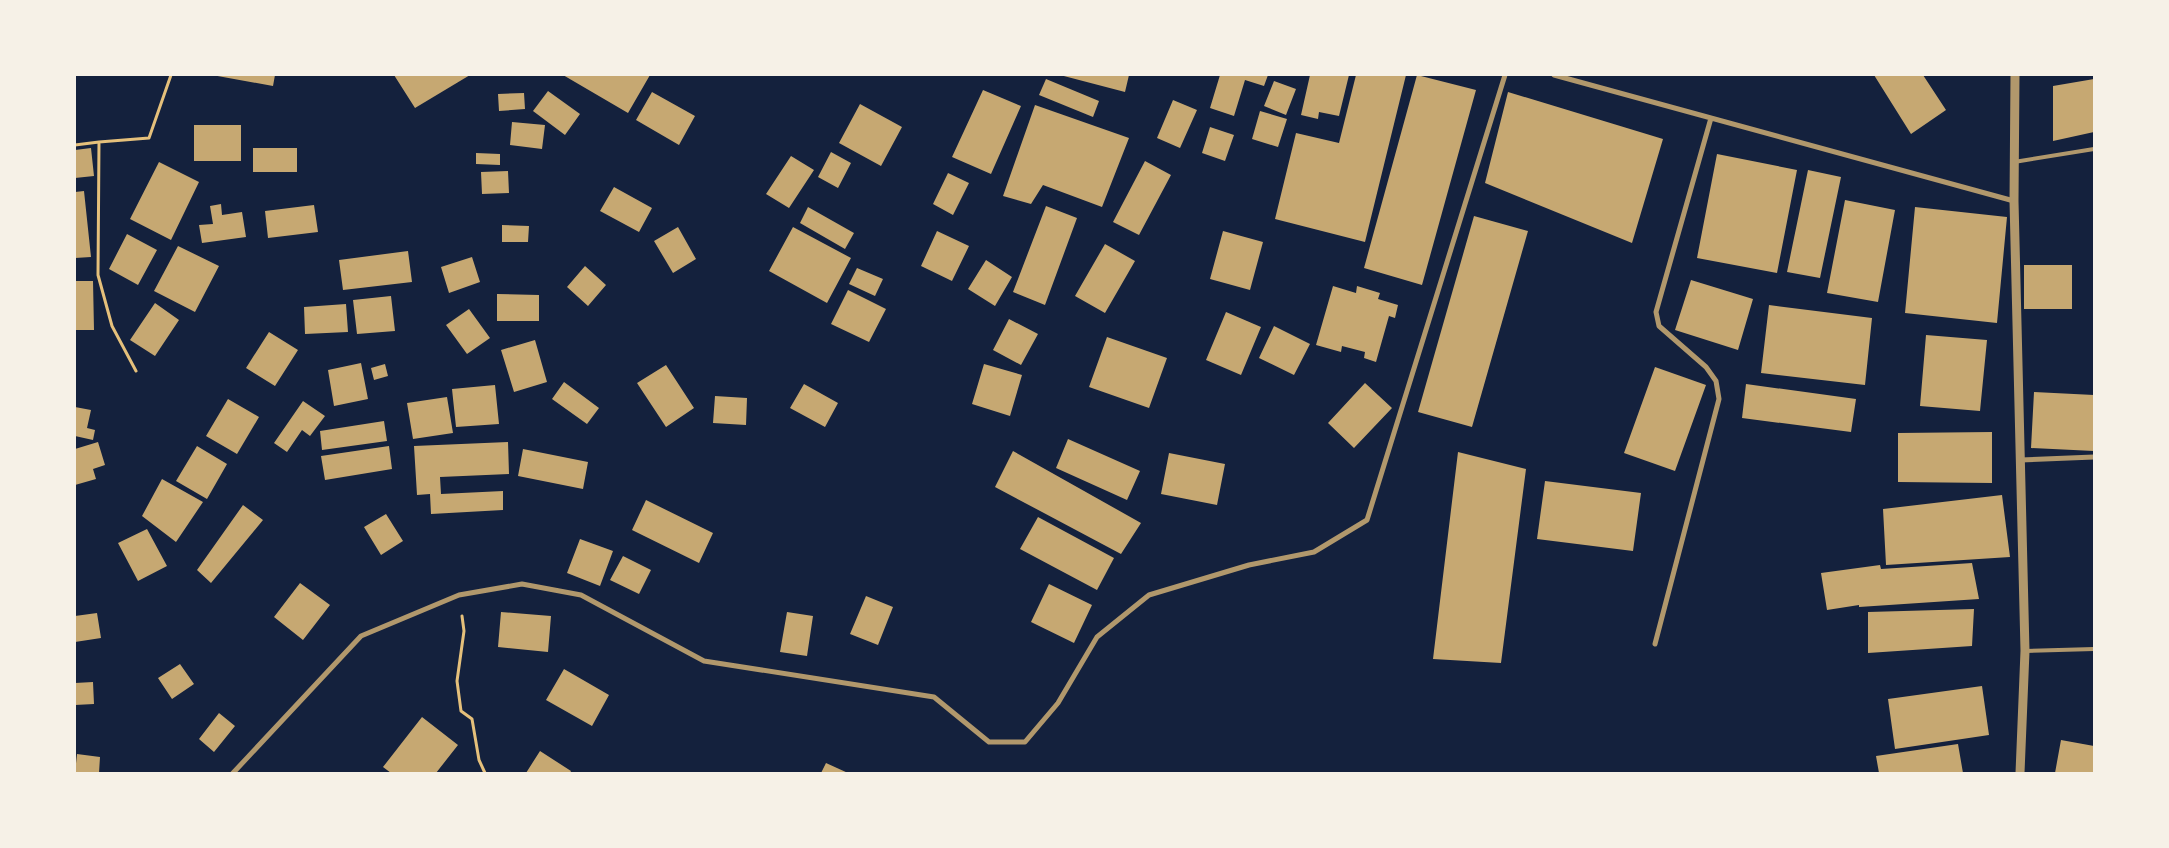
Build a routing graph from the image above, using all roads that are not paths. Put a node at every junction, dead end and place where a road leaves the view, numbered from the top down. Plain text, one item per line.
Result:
1 (1505, 75) edge
2 (1554, 75) edge
3 (2015, 75) edge
4 (1711, 118) junction
5 (2094, 149) edge
6 (2014, 162) junction
7 (2014, 201) junction
8 (2094, 457) edge
9 (2020, 460) junction
10 (1655, 644) dead end
11 (2094, 648) edge
12 (2025, 652) junction
13 (233, 773) edge
14 (2020, 773) edge

1 - 13 street
2 - 4 street
3 - 6 street
4 - 7 street
4 - 10 street
5 - 6 lane
6 - 7 street
7 - 9 street
8 - 9 street
9 - 12 street
11 - 12 lane
12 - 14 street

